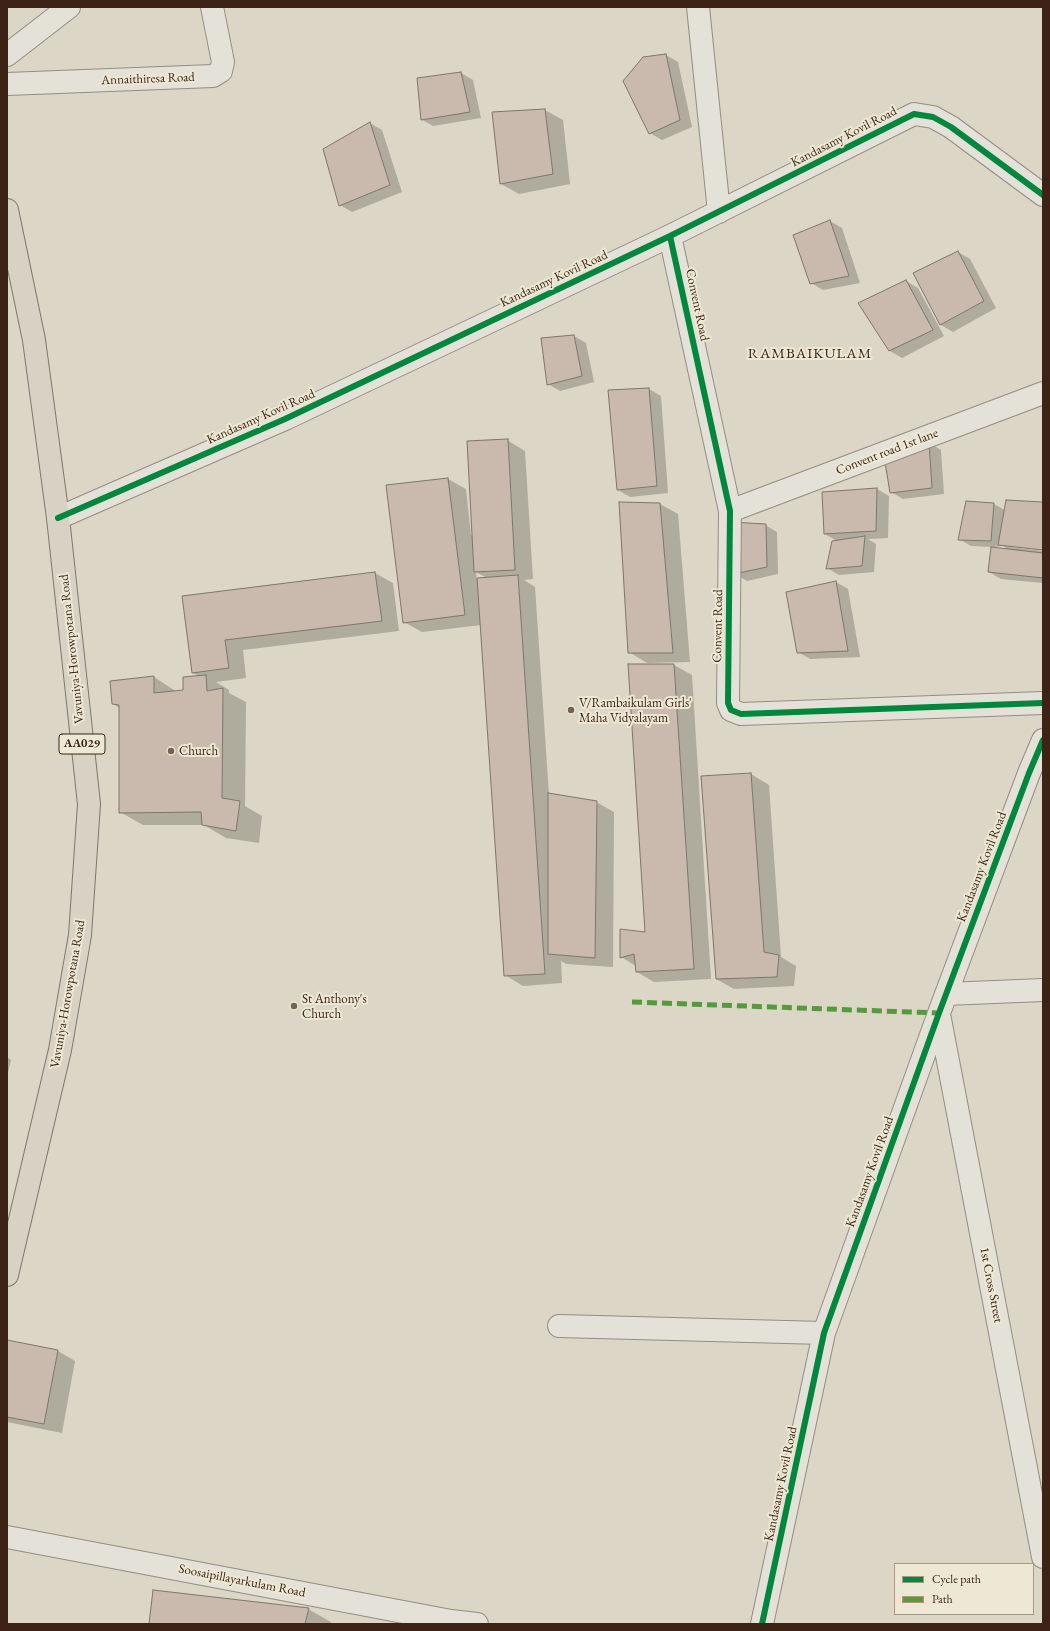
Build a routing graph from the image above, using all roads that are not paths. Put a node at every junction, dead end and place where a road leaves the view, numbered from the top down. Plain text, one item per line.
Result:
1 (70, 7) edge
2 (212, 7) edge
3 (698, 7) edge
4 (7, 55) edge
5 (7, 84) edge
6 (1043, 195) edge
7 (7, 210) edge
8 (719, 212) junction
9 (670, 236) junction
10 (1043, 393) edge
11 (730, 511) junction
12 (58, 518) junction
13 (1043, 703) edge
14 (1043, 740) edge
15 (1036, 773) edge
16 (1043, 990) edge
17 (942, 1003) junction
18 (7, 1275) edge
19 (559, 1326) dead end
20 (824, 1333) junction
21 (7, 1537) edge
22 (1043, 1557) edge
23 (451, 1622) edge
24 (477, 1624) edge
25 (762, 1624) edge

1 - 4 street
2 - 5 street, Annaithiresa Road
3 - 8 street
6 - 8 street, Kandasamy Kovil Road
7 - 12 highway, Vavuniya-Horowpotana Road / AA029
8 - 9 street, Kandasamy Kovil Road
9 - 11 street, Convent Road
9 - 12 street, Kandasamy Kovil Road
10 - 11 street, Convent road 1st lane
11 - 13 street, Convent Road
12 - 18 highway, Vavuniya-Horowpotana Road / AA029
14 - 15 street, Kandasamy Kovil Road
15 - 17 street, Kandasamy Kovil Road
16 - 17 street
17 - 20 street, Kandasamy Kovil Road
17 - 22 street, 1st Cross Street
19 - 20 street
20 - 25 street, Kandasamy Kovil Road
21 - 23 street, Soosaipillayarkulam Road
23 - 24 street, Soosaipillayarkulam Road

